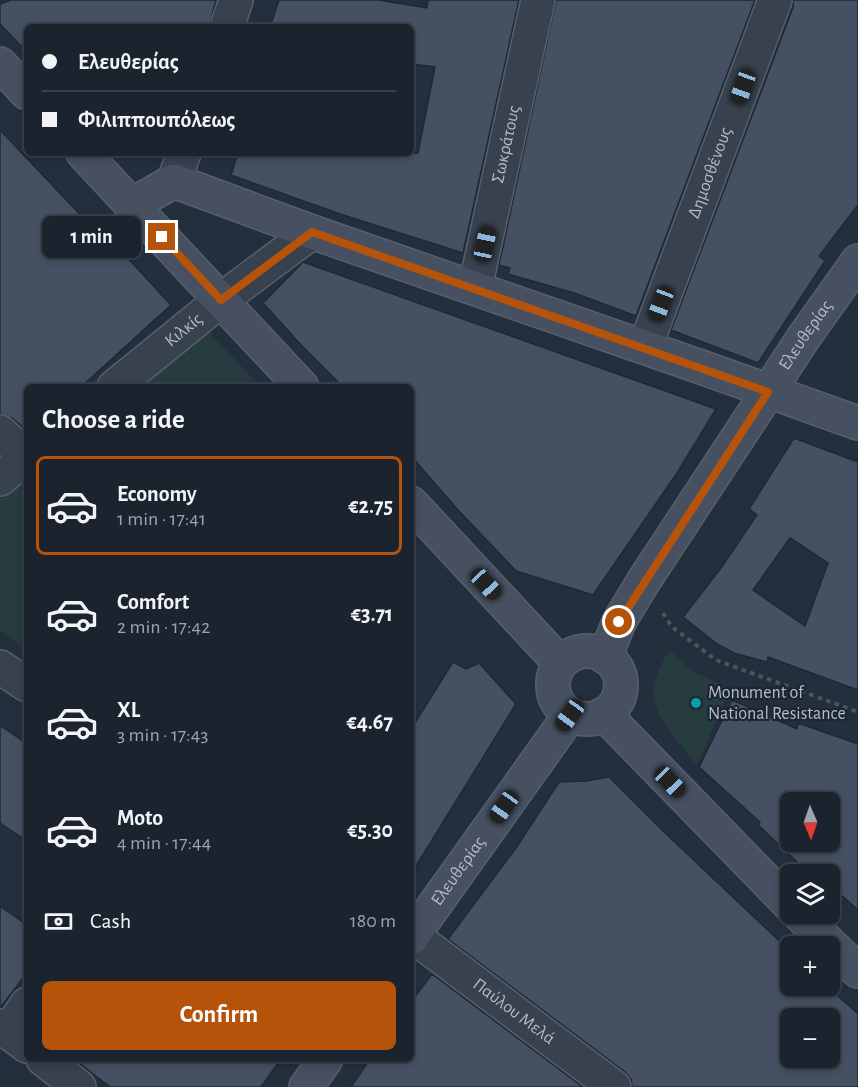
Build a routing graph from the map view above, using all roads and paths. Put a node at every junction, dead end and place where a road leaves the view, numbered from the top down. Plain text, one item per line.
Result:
1 (236, 0) edge
2 (538, 0) edge
3 (776, 0) edge
4 (228, 24) edge
5 (0, 64) edge
6 (24, 90) edge
7 (86, 156) edge
8 (179, 167) edge
9 (132, 205) junction
10 (312, 232) junction
11 (858, 261) edge
12 (475, 288) junction
13 (221, 300) junction
14 (645, 347) junction
15 (118, 384) edge
16 (299, 384) edge
17 (768, 392) junction
18 (858, 423) edge
19 (0, 432) edge
20 (24, 454) edge
21 (24, 459) edge
22 (0, 479) edge
23 (414, 506) edge
24 (643, 582) junction
25 (605, 657) junction
26 (560, 663) junction
27 (0, 667) edge
28 (24, 683) edge
29 (858, 712) edge
30 (604, 714) junction
31 (570, 715) junction
32 (780, 895) edge
33 (809, 924) edge
34 (414, 934) edge
35 (414, 938) edge
36 (858, 971) edge
37 (24, 1010) edge
38 (12, 1034) edge
39 (47, 1062) edge
40 (324, 1062) edge
41 (79, 1087) edge
42 (306, 1087) edge
43 (614, 1087) edge

1 - 4 street
2 - 12 street, Σωκράτους
3 - 14 street, Δημοσθένους
5 - 6 main road
7 - 9 main road
8 - 9 main road
8 - 10 main road
9 - 13 main road
10 - 12 main road
10 - 13 street, Κιλκίς
11 - 17 main road, Ελευθερίας
12 - 14 main road
13 - 15 street, Κιλκίς
13 - 16 main road
14 - 17 main road
17 - 18 main road
17 - 24 main road, Ελευθερίας
19 - 20 street
21 - 22 street
23 - 26 main road
24 - 25 main road, Ελευθερίας
24 - 29 path
25 - 26 main road
25 - 30 main road
26 - 31 main road
27 - 28 street
30 - 31 main road
30 - 32 main road
31 - 34 main road, Ελευθερίας
33 - 36 main road
35 - 43 street, Παύλου Μελά
37 - 38 street
39 - 41 street
40 - 42 main road

